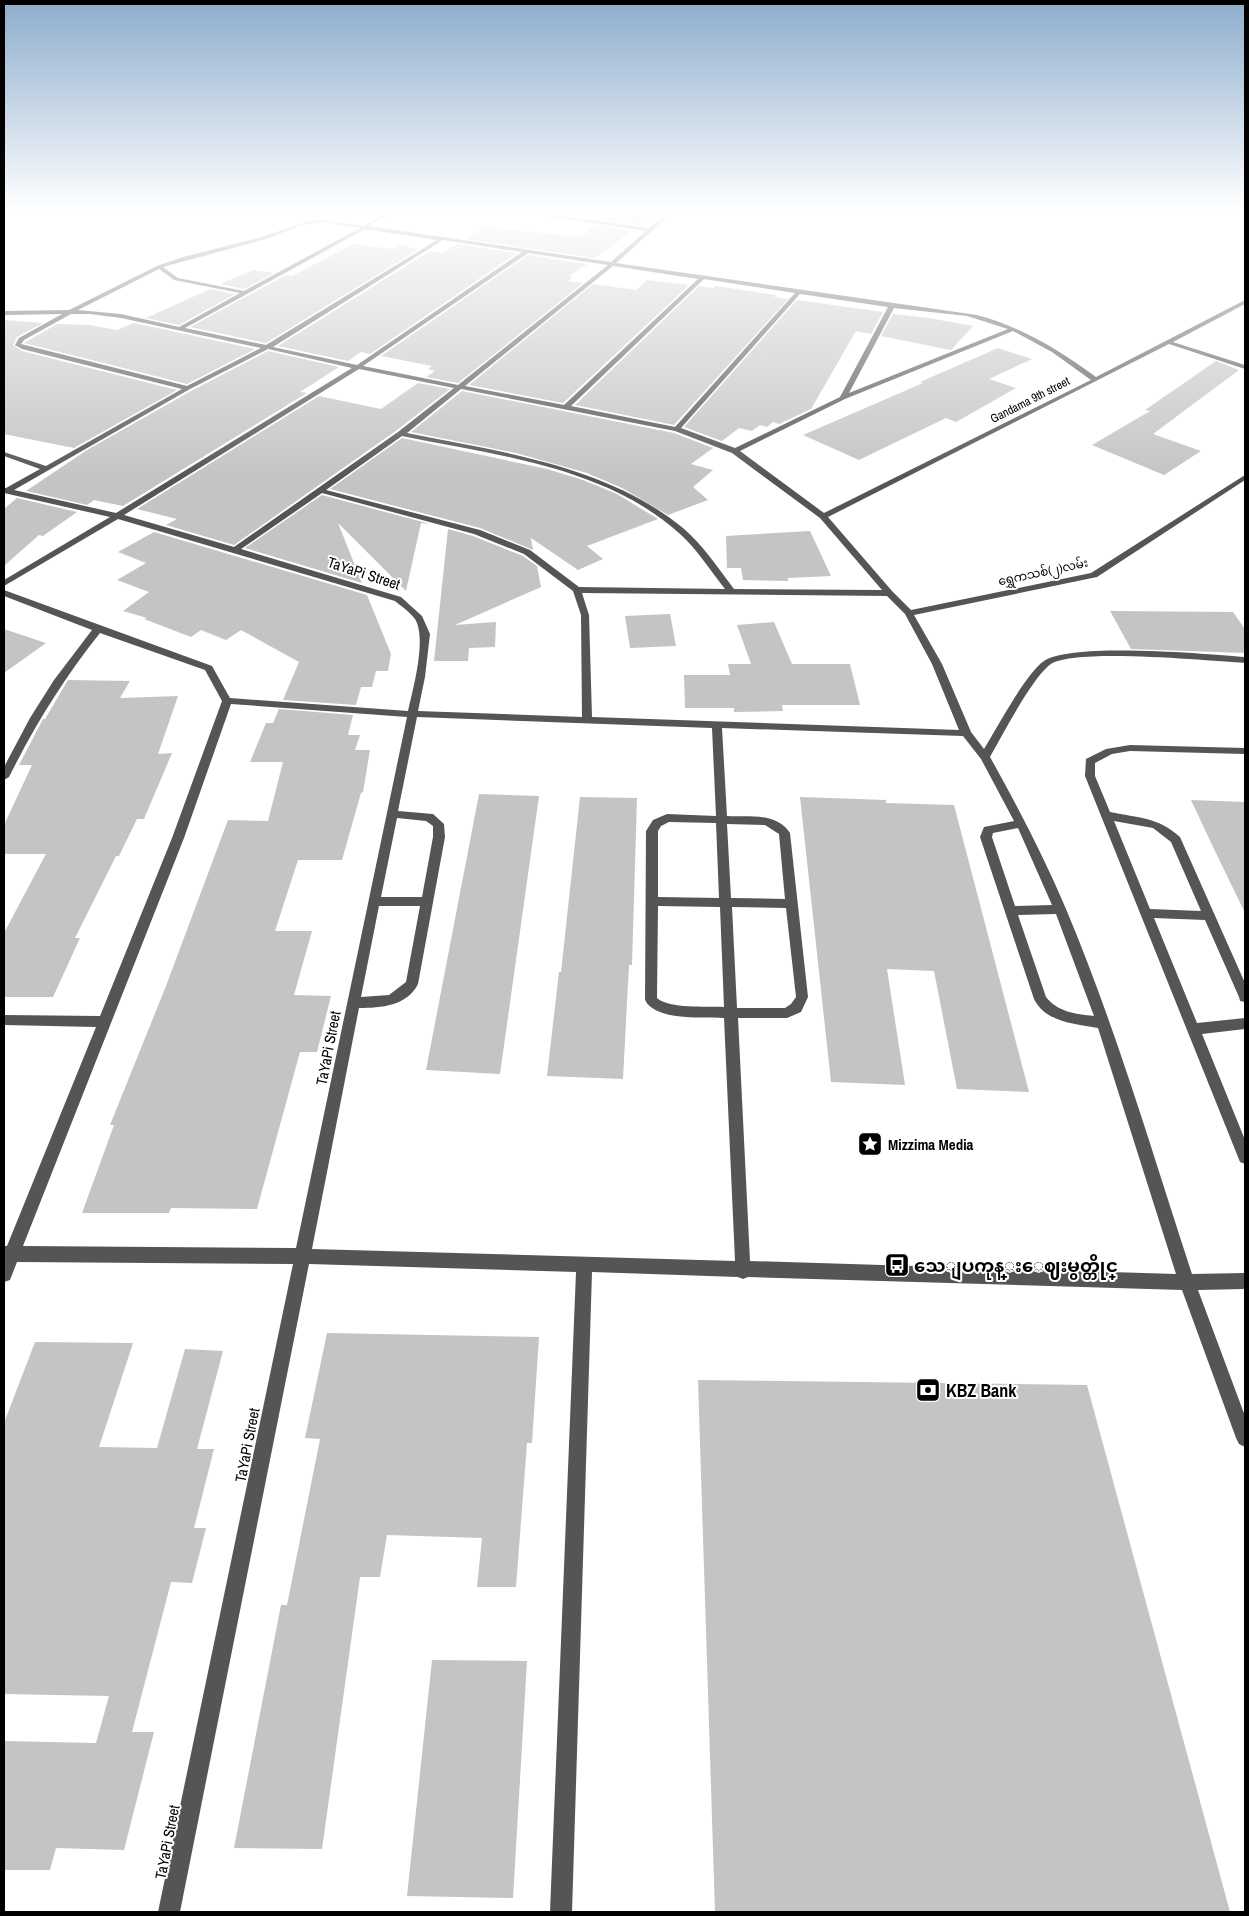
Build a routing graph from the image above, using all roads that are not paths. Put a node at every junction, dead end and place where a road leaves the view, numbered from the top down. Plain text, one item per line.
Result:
1 (96, 300) edge
2 (232, 300) edge
3 (343, 300) edge
4 (455, 300) edge
5 (566, 300) edge
6 (678, 300) edge
7 (792, 300) edge
8 (855, 300) edge
9 (1245, 302) edge
10 (892, 306) junction
11 (74, 312) junction
12 (4, 313) edge
13 (181, 328) junction
14 (1012, 329) junction
15 (1167, 342) junction
16 (268, 347) junction
17 (358, 367) junction
18 (1245, 367) edge
19 (1096, 380) junction
20 (460, 387) junction
21 (188, 388) junction
22 (843, 398) junction
23 (566, 407) junction
24 (677, 429) junction
25 (401, 434) junction
26 (735, 451) junction
27 (4, 454) edge
28 (45, 468) junction
29 (1245, 477) edge
30 (6, 490) edge
31 (319, 490) junction
32 (117, 516) junction
33 (823, 516) junction
34 (235, 550) junction
35 (4, 583) edge
36 (577, 590) junction
37 (4, 592) edge
38 (732, 592) junction
39 (890, 593) junction
40 (909, 613) junction
41 (98, 629) junction
42 (1245, 660) edge
43 (227, 701) junction
44 (411, 714) junction
45 (587, 720) junction
46 (717, 726) junction
47 (966, 733) junction
48 (1245, 751) edge
49 (985, 757) junction
50 (4, 777) edge
51 (391, 814) junction
52 (1104, 815) junction
53 (721, 819) junction
54 (1021, 823) junction
55 (427, 901) junction
56 (652, 901) junction
57 (374, 902) junction
58 (725, 903) junction
59 (792, 904) junction
60 (1060, 909) junction
61 (1011, 911) junction
62 (1145, 914) junction
63 (1210, 916) junction
64 (1245, 997) edge
65 (353, 1003) junction
66 (730, 1013) junction
67 (4, 1020) edge
68 (104, 1022) junction
69 (1102, 1023) junction
70 (1245, 1023) edge
71 (1193, 1029) junction
72 (1245, 1157) edge
73 (8, 1254) edge
74 (302, 1256) junction
75 (584, 1264) junction
76 (743, 1270) junction
77 (4, 1274) edge
78 (1245, 1281) edge
79 (1187, 1282) junction
80 (1245, 1438) edge
81 (169, 1912) edge
82 (561, 1912) edge

1 - 11 street
2 - 13 street
3 - 16 street
4 - 17 street
5 - 20 street
6 - 23 street
7 - 24 street
8 - 10 street
9 - 15 street, Gandama 9th street
10 - 14 street
10 - 22 street
11 - 12 street
11 - 13 street
11 - 21 street
13 - 16 street
14 - 19 street
14 - 22 street
15 - 18 street
15 - 19 street, Gandama 9th street
16 - 17 street
16 - 21 street
17 - 20 street
17 - 32 street
19 - 33 street, Gandama 9th street
20 - 23 street
20 - 25 street
21 - 28 street
22 - 26 street
23 - 24 street
24 - 26 street
25 - 31 street
25 - 38 street
26 - 33 street
27 - 28 street
28 - 30 street
29 - 40 street, ရွှေကသစ်(၂)လမ်း
30 - 32 street, TaYaPi Street
31 - 34 street
31 - 36 street
32 - 34 street, TaYaPi Street
32 - 35 street
33 - 39 street
34 - 44 street, TaYaPi Street
36 - 38 street
36 - 45 street
37 - 41 street
38 - 39 street
39 - 40 street
40 - 47 street
41 - 43 street
41 - 50 street
42 - 49 street
43 - 44 street
43 - 68 street
44 - 45 street
44 - 51 street, TaYaPi Street
45 - 46 street
46 - 47 street
46 - 53 street
47 - 49 street
48 - 52 street
49 - 54 street
51 - 55 street
51 - 57 street, TaYaPi Street
52 - 62 street
52 - 63 street
53 - 56 street
53 - 58 street
53 - 59 street
54 - 60 street
54 - 61 street
55 - 57 street
55 - 65 street
56 - 58 street
56 - 66 street
57 - 65 street, TaYaPi Street
58 - 59 street
58 - 66 street
59 - 66 street
60 - 61 street
60 - 69 street
61 - 69 street
62 - 63 street
62 - 71 street
63 - 64 street
65 - 74 street, TaYaPi Street
66 - 76 street
67 - 68 street
68 - 73 street
69 - 79 street
70 - 71 street
71 - 72 street
73 - 74 street
73 - 77 street
74 - 75 street
74 - 81 street, TaYaPi Street
75 - 76 street
75 - 82 street
76 - 79 street
78 - 79 street
79 - 80 street

